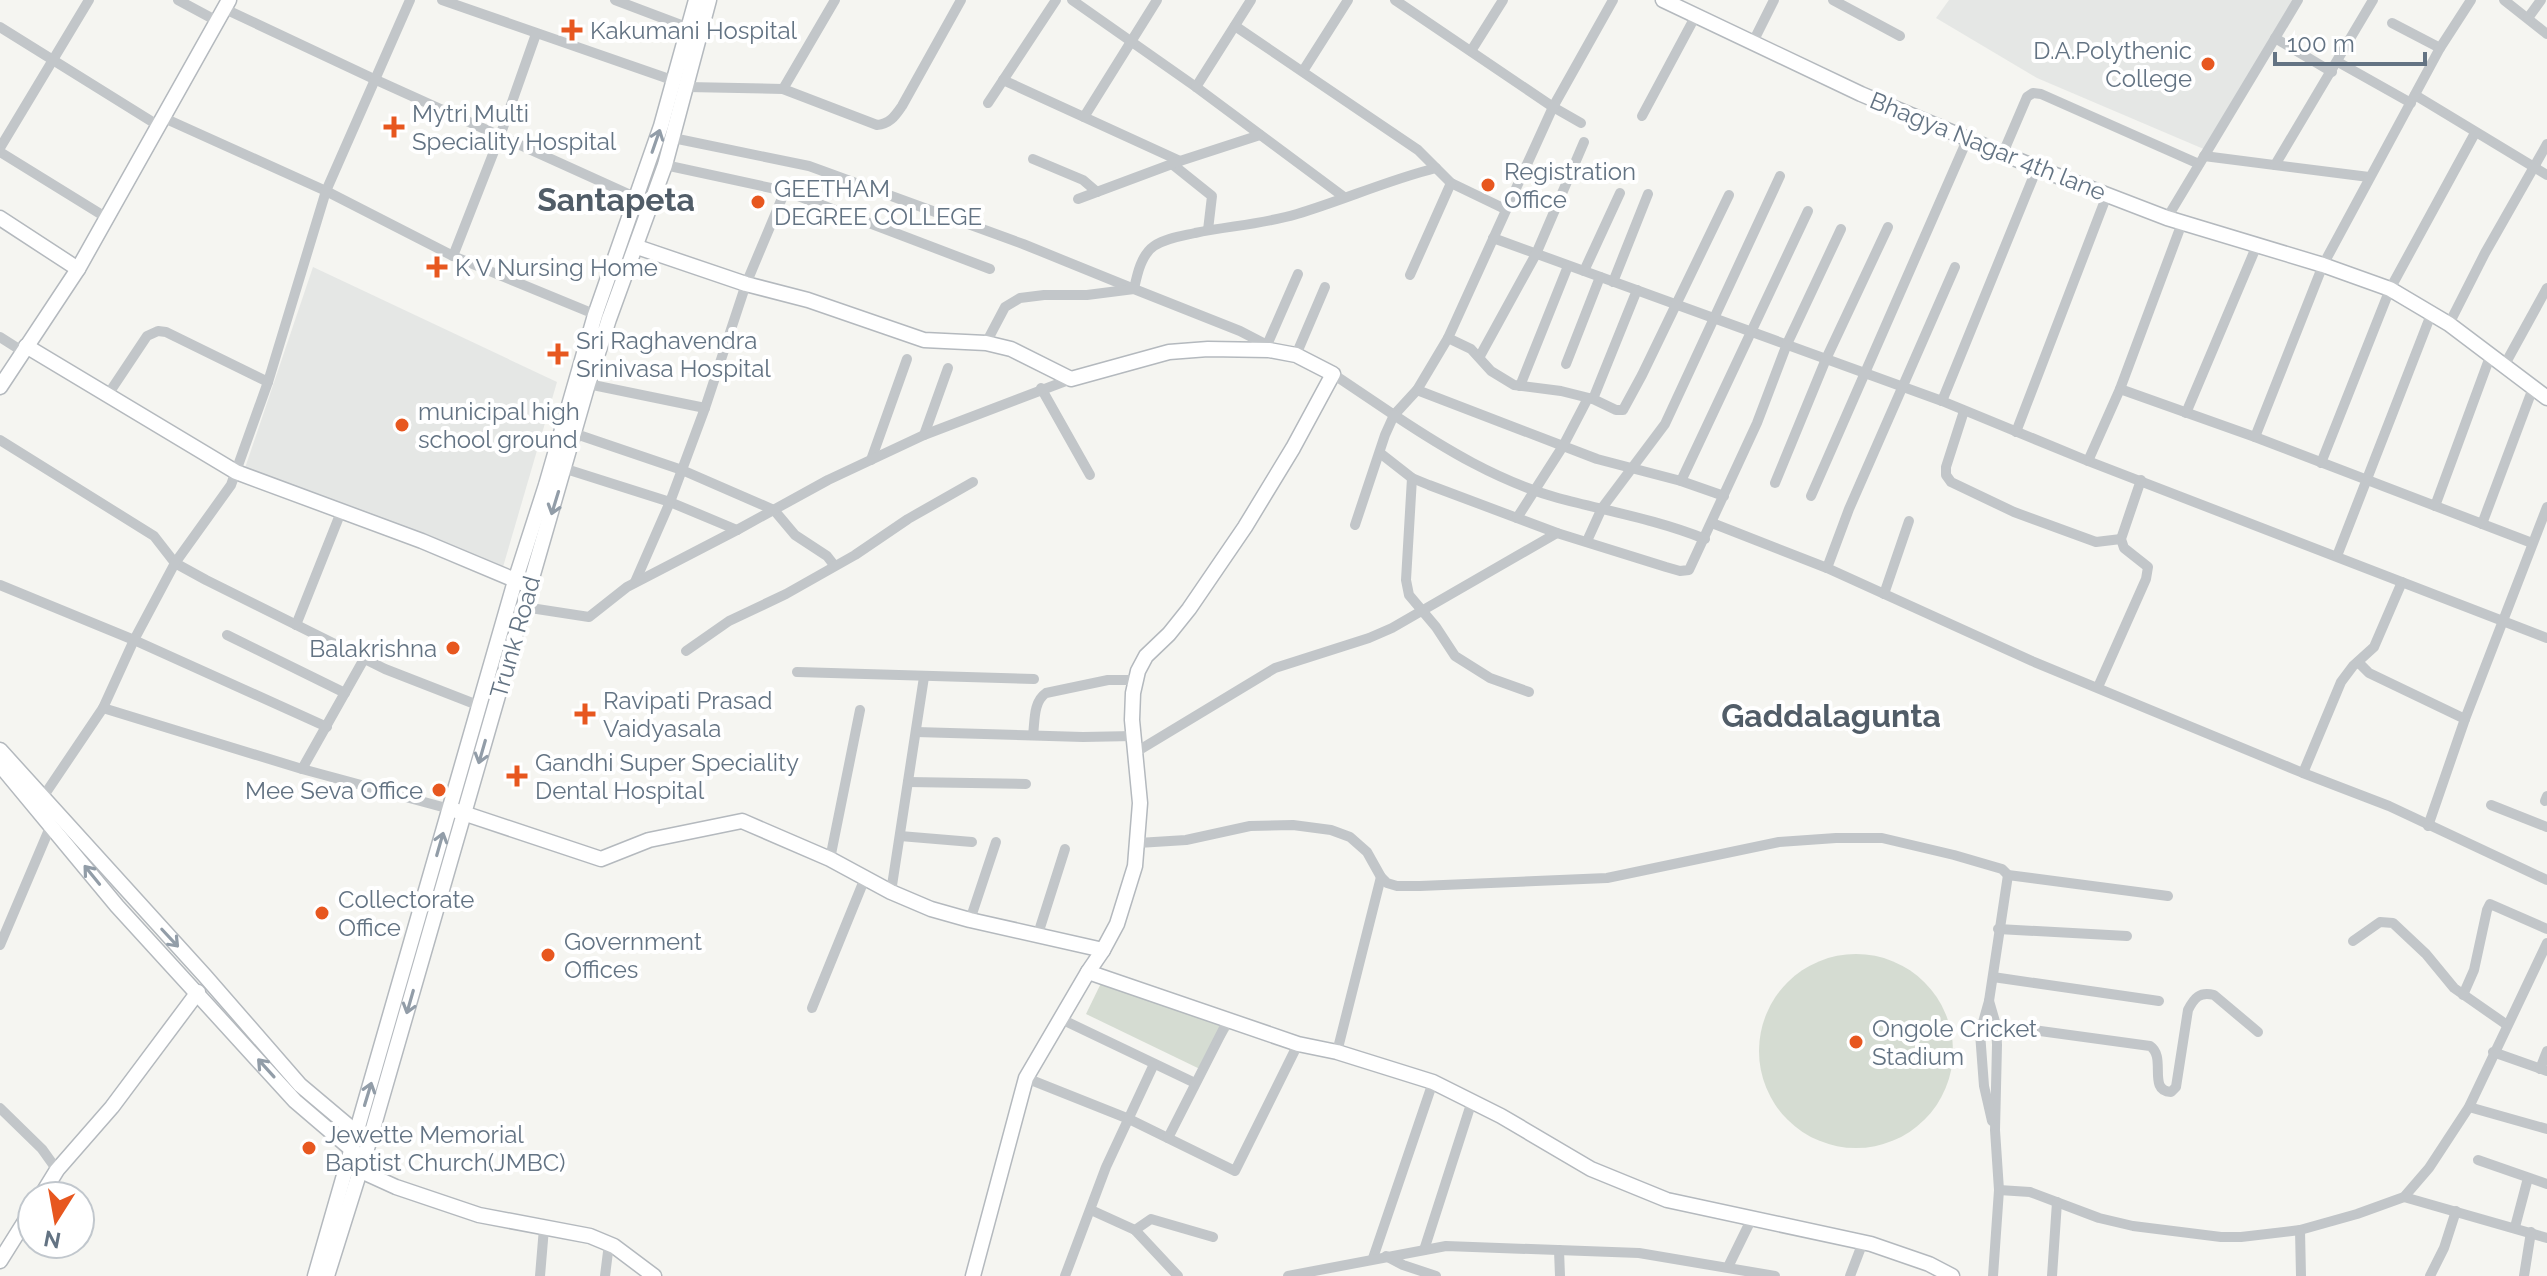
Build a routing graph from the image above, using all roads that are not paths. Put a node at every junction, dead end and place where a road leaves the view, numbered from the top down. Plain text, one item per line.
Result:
1 (89, 0) edge
2 (178, 0) edge
3 (410, 0) edge
4 (442, 0) edge
5 (615, 0) edge
6 (696, 0) edge
7 (709, 0) edge
8 (835, 0) edge
9 (961, 0) edge
10 (1056, 0) edge
11 (1072, 0) edge
12 (1157, 0) edge
13 (1251, 0) edge
14 (1348, 0) edge
15 (1395, 0) edge
16 (1613, 0) edge
17 (1663, 0) edge
18 (1774, 0) edge
19 (1833, 0) edge
20 (2298, 0) edge
21 (2373, 0) edge
22 (2471, 0) edge
23 (2504, 0) edge
24 (2541, 0) edge
25 (1500, 1) edge
26 (224, 10) edge
27 (1695, 17) junction
28 (2528, 18) junction
29 (2392, 23) dead end
30 (1235, 26) junction
31 (0, 27) edge
32 (689, 28) junction
33 (536, 34) junction
34 (2547, 34) edge
35 (1900, 36) dead end
36 (2275, 38) junction
37 (1131, 43) junction
38 (1752, 44) junction
39 (2440, 48) junction
40 (1471, 51) junction
41 (54, 60) junction
42 (2335, 67) junction
43 (1303, 71) junction
44 (374, 79) junction
45 (1003, 80) junction
46 (681, 84) junction
47 (1196, 87) junction
48 (783, 89) junction
49 (2413, 99) junction
50 (988, 103) dead end
51 (1553, 107) junction
52 (1642, 116) dead end
53 (1084, 117) junction
54 (162, 122) junction
55 (1581, 123) dead end
56 (2475, 133) junction
57 (1260, 135) junction
58 (500, 136) junction
59 (673, 138) junction
60 (1967, 140) junction
61 (1584, 142) dead end
62 (2547, 144) edge
63 (0, 150) edge
64 (2003, 153) junction
65 (1033, 159) dead end
66 (2202, 160) junction
67 (1176, 163) junction
68 (665, 165) junction
69 (2275, 165) junction
70 (1436, 168) junction
71 (2037, 168) junction
72 (2534, 168) junction
73 (2547, 175) edge
74 (1780, 176) dead end
75 (2369, 177) junction
76 (1451, 183) junction
77 (326, 191) junction
78 (785, 191) junction
79 (1097, 192) junction
80 (1620, 193) dead end
81 (1648, 194) dead end
82 (1729, 195) dead end
83 (2107, 195) junction
84 (635, 197) junction
85 (1344, 197) junction
86 (1078, 199) dead end
87 (1505, 209) junction
88 (1808, 211) dead end
89 (0, 218) edge
90 (107, 218) junction
91 (2167, 218) junction
92 (2182, 223) junction
93 (1888, 227) dead end
94 (1841, 229) dead end
95 (1208, 230) junction
96 (1493, 238) junction
97 (620, 242) junction
98 (2257, 245) junction
99 (637, 247) junction
100 (1536, 254) junction
101 (453, 256) junction
102 (2323, 265) junction
103 (1568, 266) junction
104 (1955, 267) dead end
105 (78, 269) junction
106 (990, 269) dead end
107 (1584, 271) junction
108 (1298, 274) dead end
109 (1410, 275) dead end
110 (1600, 277) junction
111 (1613, 282) junction
112 (746, 284) junction
113 (1325, 287) dead end
114 (2547, 288) edge
115 (1134, 289) junction
116 (2390, 289) junction
117 (1637, 290) junction
118 (1675, 304) junction
119 (2432, 312) junction
120 (602, 317) junction
121 (1713, 318) junction
122 (2449, 324) junction
123 (1750, 331) junction
124 (0, 337) edge
125 (1448, 338) junction
126 (986, 343) junction
127 (1787, 344) junction
128 (1268, 347) junction
129 (24, 348) junction
130 (2491, 354) junction
131 (1296, 355) junction
132 (1480, 356) junction
133 (907, 359) dead end
134 (1826, 359) junction
135 (1566, 364) dead end
136 (2504, 366) junction
137 (948, 368) dead end
138 (1864, 372) junction
139 (1333, 374) junction
140 (1071, 379) junction
141 (268, 382) junction
142 (588, 384) junction
143 (1520, 386) junction
144 (1903, 386) junction
145 (0, 387) edge
146 (1041, 388) junction
147 (2533, 388) junction
148 (2120, 389) junction
149 (1417, 390) junction
150 (107, 396) junction
151 (1591, 398) junction
152 (2547, 398) edge
153 (1942, 401) junction
154 (705, 408) junction
155 (1964, 411) junction
156 (2186, 413) junction
157 (1394, 415) junction
158 (2016, 432) junction
159 (576, 434) junction
160 (924, 435) junction
161 (2255, 437) junction
162 (0, 440) edge
163 (1563, 446) junction
164 (1380, 453) junction
165 (871, 460) junction
166 (2088, 461) junction
167 (2321, 463) junction
168 (566, 469) junction
169 (1632, 469) junction
170 (682, 470) junction
171 (236, 472) junction
172 (1090, 475) dead end
173 (1412, 478) junction
174 (2141, 480) junction
175 (2366, 480) junction
176 (1681, 481) junction
177 (973, 482) dead end
178 (1775, 483) dead end
179 (1534, 490) junction
180 (1724, 496) junction
181 (1811, 496) dead end
182 (670, 502) junction
183 (2435, 506) junction
184 (2547, 507) edge
185 (1602, 508) junction
186 (774, 510) junction
187 (341, 512) junction
188 (1517, 518) junction
189 (1909, 521) dead end
190 (1712, 523) junction
191 (2482, 524) junction
192 (1355, 525) dead end
193 (737, 530) junction
194 (1557, 533) junction
195 (1705, 539) junction
196 (2121, 539) junction
197 (1587, 541) junction
198 (2532, 543) junction
199 (2337, 556) junction
200 (175, 563) junction
201 (834, 565) junction
202 (1827, 568) junction
203 (635, 582) junction
204 (2402, 582) junction
205 (523, 583) junction
206 (0, 585) edge
207 (1884, 594) junction
208 (524, 607) junction
209 (1421, 610) junction
210 (2502, 620) junction
211 (296, 625) junction
212 (227, 635) dead end
213 (2547, 638) edge
214 (134, 640) junction
215 (686, 651) dead end
216 (364, 659) junction
217 (2358, 662) junction
218 (797, 672) dead end
219 (924, 677) junction
220 (1034, 679) dead end
221 (1135, 680) junction
222 (2098, 687) junction
223 (1529, 692) dead end
224 (345, 693) junction
225 (480, 706) junction
226 (103, 708) junction
227 (860, 710) dead end
228 (2465, 719) junction
229 (327, 727) junction
230 (916, 732) junction
231 (1033, 735) junction
232 (1135, 744) junction
233 (0, 750) edge
234 (0, 765) edge
235 (302, 769) junction
236 (2303, 773) junction
237 (908, 782) junction
238 (1026, 784) dead end
239 (43, 797) junction
240 (2491, 805) dead end
241 (457, 811) junction
242 (51, 825) junction
243 (2428, 826) junction
244 (2547, 827) edge
245 (900, 836) junction
246 (972, 842) dead end
247 (996, 842) dead end
248 (1138, 843) junction
249 (1065, 849) dead end
250 (830, 859) junction
251 (2008, 875) junction
252 (1381, 877) junction
253 (865, 878) junction
254 (2547, 880) edge
255 (891, 892) junction
256 (2168, 896) dead end
257 (970, 920) junction
258 (1998, 929) junction
259 (2547, 929) edge
260 (1038, 934) junction
261 (2127, 936) dead end
262 (2353, 941) dead end
263 (2547, 943) edge
264 (0, 945) edge
265 (1103, 950) junction
266 (1088, 972) junction
267 (1993, 977) junction
268 (198, 992) junction
269 (2463, 995) junction
270 (1989, 1001) junction
271 (2159, 1001) dead end
272 (812, 1008) dead end
273 (1061, 1019) junction
274 (1228, 1020) junction
275 (1996, 1025) junction
276 (2507, 1025) junction
277 (2258, 1032) dead end
278 (1298, 1044) junction
279 (2547, 1051) edge
280 (1337, 1052) junction
281 (2493, 1052) junction
282 (1154, 1064) junction
283 (2543, 1070) edge
284 (1026, 1078) junction
285 (1433, 1082) junction
286 (1195, 1083) junction
287 (1472, 1101) junction
288 (2469, 1107) junction
289 (0, 1108) edge
290 (1129, 1119) junction
291 (2547, 1129) edge
292 (1995, 1130) junction
293 (364, 1136) junction
294 (1168, 1138) junction
295 (2478, 1160) dead end
296 (356, 1161) junction
297 (57, 1170) junction
298 (2528, 1178) junction
299 (51, 1180) edge
300 (2547, 1184) edge
301 (1999, 1190) junction
302 (2404, 1197) junction
303 (2057, 1202) junction
304 (1091, 1210) junction
305 (2456, 1211) junction
306 (1752, 1218) junction
307 (2515, 1227) junction
308 (544, 1228) junction
309 (1135, 1230) junction
310 (2300, 1230) junction
311 (2531, 1232) junction
312 (16, 1235) edge
313 (1213, 1237) dead end
314 (2547, 1238) edge
315 (1863, 1242) junction
316 (609, 1244) junction
317 (1424, 1250) junction
318 (1559, 1250) junction
319 (2, 1256) edge
320 (1386, 1256) junction
321 (1373, 1258) junction
322 (1728, 1267) junction
323 (1303, 1275) edge
324 (315, 1276) edge
325 (327, 1276) edge
326 (540, 1276) edge
327 (605, 1276) edge
328 (654, 1276) edge
329 (973, 1276) edge
330 (1065, 1276) edge
331 (1178, 1276) edge
332 (1288, 1276) edge
333 (1436, 1276) edge
334 (1560, 1276) edge
335 (1773, 1276) edge
336 (1850, 1276) edge
337 (1952, 1276) edge
338 (1993, 1276) edge
339 (2052, 1276) edge
340 (2301, 1276) edge
341 (2430, 1276) edge
342 (2524, 1276) edge

1 - 41 street
2 - 26 street
3 - 44 street
4 - 33 street
5 - 32 street
6 - 32 street
7 - 46 street, Trunk Road
8 - 48 street
9 - 48 street
10 - 45 street
11 - 37 street
12 - 37 street
13 - 30 street
14 - 43 street
15 - 40 street
16 - 51 street
17 - 27 street, Bhagya Nagar 4th lane
18 - 38 street
19 - 35 street
20 - 36 street
21 - 42 street
22 - 39 street
23 - 28 street
24 - 28 street
25 - 40 street
26 - 44 street
26 - 54 street
27 - 38 street, Bhagya Nagar 4th lane
27 - 52 street
28 - 34 street
29 - 39 street
30 - 43 street
30 - 47 street
31 - 41 street
32 - 46 street
33 - 46 street
33 - 58 street
36 - 42 street
36 - 66 street
37 - 47 street
37 - 53 street
38 - 60 street, Bhagya Nagar 4th lane
39 - 49 street
40 - 51 street
41 - 54 street
41 - 63 street
42 - 49 street
42 - 69 street
43 - 70 street
44 - 58 street
44 - 77 street
45 - 50 street
45 - 53 street
46 - 48 street
46 - 59 street, Trunk Road
84 -> 46 street
47 - 57 street
49 - 56 street
49 - 75 street
51 - 55 street
51 - 87 street
53 - 67 street
54 - 77 street
54 - 90 street
56 - 72 street
56 - 116 street
57 - 67 street
57 - 85 street
58 - 84 street
58 - 101 street
59 - 68 street, Trunk Road
59 - 115 street
60 - 64 street, Bhagya Nagar 4th lane
60 - 138 street
61 - 100 street
62 - 72 street
63 - 90 street
64 - 66 street
64 - 71 street, Bhagya Nagar 4th lane
65 - 79 street
66 - 69 street
66 - 91 street
67 - 79 street
67 - 95 street
68 - 78 street
68 - 99 street, Trunk Road
69 - 75 street
70 - 76 street
70 - 85 street
71 - 83 street, Bhagya Nagar 4th lane
71 - 153 street
72 - 73 street
72 - 122 street
74 - 121 street
75 - 102 street
76 - 87 street
76 - 109 street
77 - 101 street
77 - 141 street
78 - 106 street
78 - 112 street
79 - 86 street
80 - 107 street
81 - 111 street
82 - 118 street
83 - 91 street, Bhagya Nagar 4th lane
83 - 158 street
84 - 97 street
85 - 95 street
87 - 96 street
88 - 123 street
89 - 105 street
90 - 105 street
91 - 92 street, Bhagya Nagar 4th lane
92 - 98 street, Bhagya Nagar 4th lane
92 - 148 street
93 - 134 street
94 - 127 street
95 - 115 street
96 - 100 street
96 - 125 street
97 - 99 street
97 - 120 street
98 - 102 street, Bhagya Nagar 4th lane
98 - 156 street
99 - 112 street
99 - 120 street, Trunk Road
100 - 103 street
100 - 132 street
101 - 120 street
102 - 116 street, Bhagya Nagar 4th lane
102 - 161 street
103 - 107 street
103 - 143 street
104 - 144 street
105 - 129 street
107 - 110 street
108 - 128 street
110 - 111 street
110 - 135 street
111 - 117 street
112 - 126 street
112 - 154 street
113 - 131 street
114 - 136 street
115 - 126 street
115 - 128 street
116 - 119 street, Bhagya Nagar 4th lane
116 - 167 street
117 - 118 street
117 - 151 street
118 - 121 street
118 - 151 street
119 - 122 street, Bhagya Nagar 4th lane
119 - 175 street
120 - 142 street, Trunk Road
120 - 205 street
121 - 123 street
121 - 169 street
122 - 130 street, Bhagya Nagar 4th lane
123 - 127 street
123 - 176 street
124 - 129 street
125 - 132 street
125 - 149 street
126 - 140 street
127 - 134 street
127 - 180 street
128 - 131 street
128 - 140 street
129 - 145 street
129 - 150 street
130 - 136 street, Bhagya Nagar 4th lane
130 - 183 street
131 - 139 street
132 - 143 street
133 - 165 street
134 - 138 street
134 - 178 street
136 - 147 street, Bhagya Nagar 4th lane
137 - 160 street
138 - 144 street
138 - 181 street
139 - 157 street
139 - 221 street
140 - 146 street
141 - 150 street
141 - 171 street
142 - 154 street
142 - 159 street, Trunk Road
143 - 151 street
144 - 153 street
144 - 202 street
146 - 160 street
146 - 172 street
147 - 152 street, Bhagya Nagar 4th lane
147 - 191 street
148 - 156 street
148 - 166 street
149 - 157 street
149 - 163 street
150 - 171 street
151 - 163 street
153 - 155 street
154 - 170 street
155 - 158 street
155 - 196 street
156 - 161 street
157 - 164 street
157 - 179 street
158 - 166 street
159 - 168 street, Trunk Road
159 - 170 street
160 - 165 street
161 - 167 street
162 - 200 street
163 - 169 street
163 - 179 street
164 - 173 street
164 - 192 street
165 - 186 street
166 - 174 street
167 - 175 street
168 - 182 street
168 -> 205 street, Trunk Road
169 - 176 street
169 - 185 street
170 - 182 street
170 - 186 street
171 - 187 street
171 - 200 street
173 - 188 street
173 - 209 street
174 - 196 street
174 - 199 street
175 - 183 street
175 - 199 street
176 - 180 street
177 - 201 street
179 - 185 street
179 - 188 street
180 - 190 street
182 - 193 street
182 - 203 street
183 - 191 street
184 - 198 street
185 - 195 street
185 - 197 street
186 - 193 street
186 - 201 street
187 - 205 street
187 - 211 street
188 - 194 street
189 - 207 street
190 - 195 street
190 - 202 street
191 - 198 street
193 - 203 street
194 - 197 street
194 - 209 street
195 - 197 street
196 - 222 street
198 - 210 street
199 - 204 street
200 - 211 street
200 - 214 street
201 - 215 street
202 - 207 street
203 - 208 street
204 - 210 street
204 - 217 street
205 - 208 street, Trunk Road
205 - 225 street
206 - 214 street
207 - 222 street
208 -> 241 street, Trunk Road
209 - 223 street
209 - 232 street
210 - 213 street
210 - 228 street
211 - 216 street
212 - 224 street
214 - 226 street
214 - 229 street
216 - 224 street
216 - 225 street
217 - 228 street
217 - 236 street
218 - 219 street
219 - 220 street
219 - 230 street
221 - 231 street
221 - 232 street
222 - 236 street
224 - 229 street
225 - 241 street
226 - 235 street
226 - 239 street
227 - 250 street
228 - 243 street
229 - 235 street
230 - 231 street
230 - 237 street
231 - 232 street
232 - 248 street
233 - 239 street
234 - 242 street
235 - 241 street
236 - 243 street
237 - 238 street
237 - 245 street
239 -> 293 street
240 - 244 street
241 - 250 street
241 - 293 street
242 - 264 street
268 -> 242 street
243 - 254 street
245 - 246 street
245 - 255 street
247 - 257 street
248 - 252 street
248 - 265 street
249 - 260 street
250 - 253 street
251 - 252 street
251 - 256 street
251 - 258 street
252 - 280 street
253 - 255 street
253 - 272 street
255 - 257 street
257 - 260 street
258 - 261 street
258 - 267 street
259 - 269 street
260 - 265 street
262 - 269 street
263 - 276 street
265 - 266 street
266 - 273 street
266 - 274 street
267 - 270 street
267 - 271 street
296 -> 268 street
268 - 297 street
269 - 276 street
270 - 275 street
270 - 292 street
273 - 282 street
273 - 284 street
274 - 278 street
274 - 286 street
275 - 277 street
275 - 292 street
276 - 281 street
278 - 280 street
278 - 294 street
279 - 283 street
280 - 285 street
281 - 283 street
281 - 288 street
282 - 286 street
282 - 290 street
284 - 290 street
284 - 329 street
285 - 287 street
285 - 321 street
286 - 294 street
287 - 306 street
287 - 317 street
288 - 291 street
288 - 302 street
289 - 297 street
290 - 294 street
290 - 304 street
292 - 301 street
293 - 296 street
295 - 298 street
296 - 308 street
296 - 324 street
296 - 325 street
297 - 299 street
298 - 300 street
298 - 307 street
301 - 303 street
301 - 338 street
302 - 305 street
302 - 310 street
303 - 310 street
303 - 339 street
304 - 309 street
304 - 330 street
305 - 307 street
305 - 341 street
306 - 315 street
306 - 322 street
307 - 311 street
308 - 316 street
308 - 326 street
309 - 313 street
309 - 331 street
310 - 340 street
311 - 314 street
311 - 342 street
312 - 319 street
315 - 336 street
315 - 337 street
316 - 327 street
316 - 328 street
317 - 318 street
317 - 320 street
318 - 322 street
318 - 334 street
320 - 321 street
320 - 333 street
321 - 323 street
322 - 335 street
323 - 332 street

